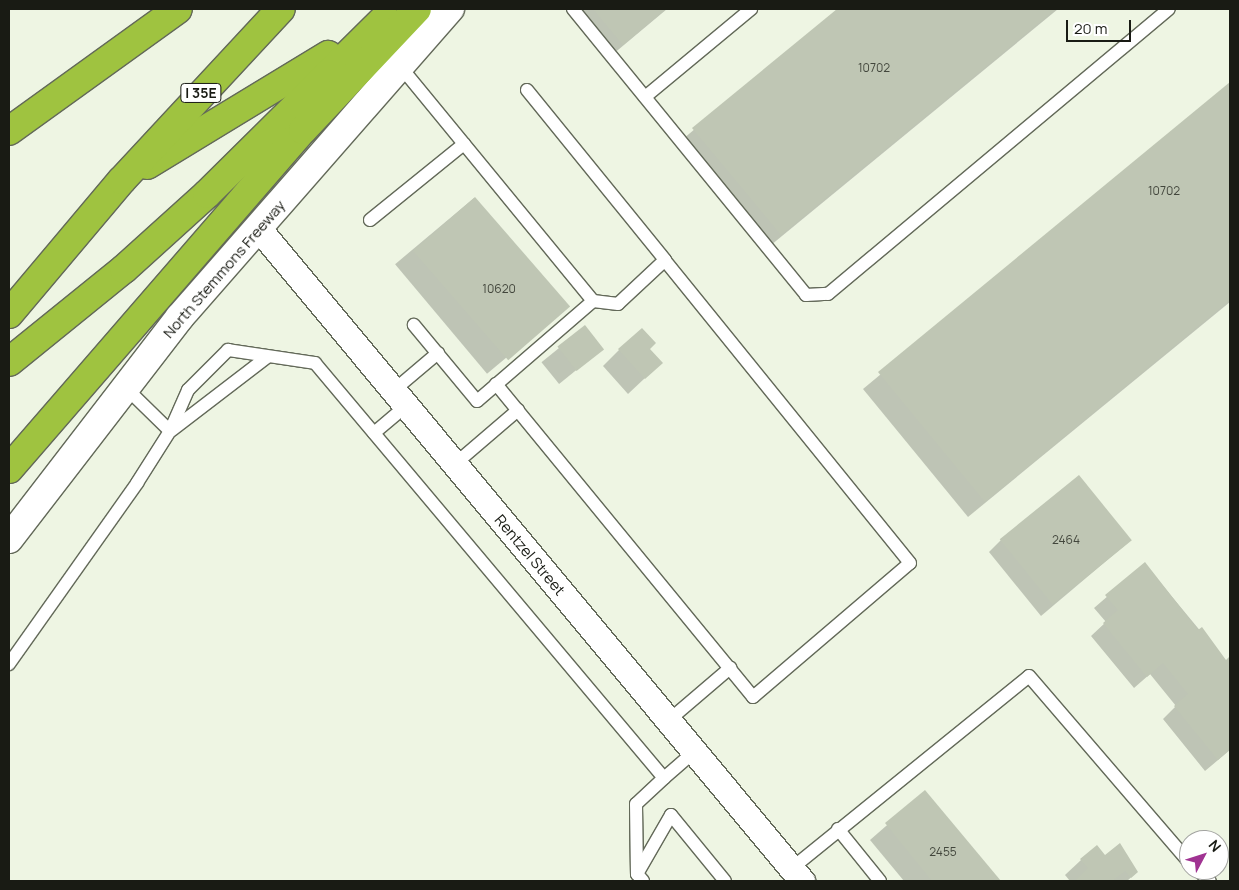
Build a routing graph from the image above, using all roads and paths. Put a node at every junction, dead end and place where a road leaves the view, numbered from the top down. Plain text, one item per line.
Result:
1 (178, 9) edge
2 (281, 9) edge
3 (394, 9) edge
4 (417, 9) edge
5 (450, 9) edge
6 (572, 9) edge
7 (751, 9) edge
8 (1169, 9) edge
9 (400, 66) junction
10 (527, 90) dead end
11 (645, 97) junction
12 (9, 131) edge
13 (464, 144) junction
14 (122, 180) junction
15 (370, 220) dead end
16 (258, 229) junction
17 (665, 260) junction
18 (593, 301) junction
19 (9, 314) edge
20 (414, 325) dead end
21 (438, 353) junction
22 (267, 356) junction
23 (9, 362) edge
24 (496, 384) junction
25 (125, 387) junction
26 (400, 398) junction
27 (518, 410) junction
28 (170, 431) junction
29 (374, 433) junction
30 (455, 464) junction
31 (9, 469) edge
32 (9, 539) edge
33 (9, 664) edge
34 (730, 668) junction
35 (668, 721) junction
36 (694, 752) junction
37 (664, 778) junction
38 (838, 830) junction
39 (1179, 850) edge
40 (796, 875) edge
41 (640, 878) edge
42 (725, 881) edge
43 (880, 881) edge

1 - 12 highway
2 - 14 highway, I 35E
3 - 14 highway
3 - 23 highway
4 - 31 highway
5 - 9 main road, North Stemmons Freeway
6 - 11 lane
7 - 11 lane
8 - 11 lane
9 - 13 lane
9 - 16 main road, North Stemmons Freeway
10 - 17 lane
13 - 15 lane
13 - 18 lane
14 - 19 highway, I 35E
16 - 25 main road, North Stemmons Freeway
16 - 26 street, Rentzel Street
17 - 18 lane
17 - 34 lane
18 - 24 lane
20 - 21 lane
21 - 24 lane
21 - 26 lane
22 - 28 lane
22 - 28 lane
22 - 29 lane
24 - 27 lane
25 - 28 lane
25 - 32 main road, North Stemmons Freeway
26 - 29 lane
26 - 30 street, Rentzel Street
27 - 30 lane
27 - 34 lane
28 - 33 lane
29 - 37 lane
30 - 35 street, Rentzel Street
34 - 35 lane
35 - 36 street, Rentzel Street
36 - 37 lane
36 - 40 street, Rentzel Street
37 - 41 lane
38 - 39 lane
38 - 40 lane
38 - 43 lane
41 - 42 lane

